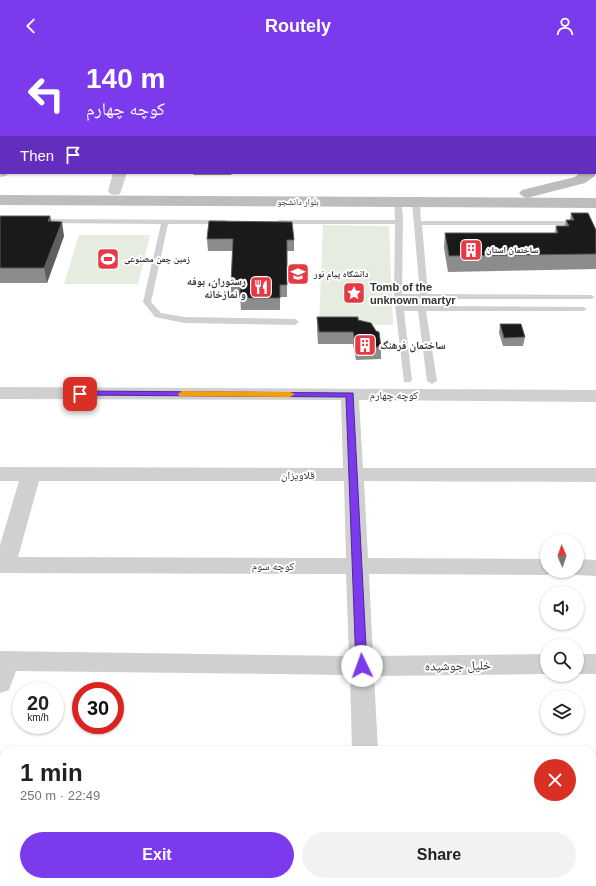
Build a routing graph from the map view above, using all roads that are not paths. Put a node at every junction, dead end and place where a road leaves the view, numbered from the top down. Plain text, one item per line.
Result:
1 (120, 174) edge
2 (589, 174) edge
3 (0, 190) edge
4 (115, 191) junction
5 (527, 193) junction
6 (596, 194) edge
7 (0, 200) edge
8 (397, 202) junction
9 (416, 202) junction
10 (549, 203) junction
11 (596, 204) edge
12 (596, 216) edge
13 (31, 221) edge
14 (165, 222) junction
15 (227, 222) edge
16 (274, 222) edge
17 (399, 222) junction
18 (417, 223) junction
19 (578, 223) edge
20 (398, 296) junction
21 (424, 296) junction
22 (591, 297) dead end
23 (399, 308) junction
24 (422, 309) junction
25 (583, 309) dead end
26 (295, 322) dead end
27 (407, 380) dead end
28 (432, 381) dead end
29 (0, 393) edge
30 (350, 395) junction
31 (596, 396) edge
32 (0, 474) edge
33 (31, 474) junction
34 (353, 475) junction
35 (596, 475) edge
36 (2, 565) edge
37 (357, 566) junction
38 (540, 567) edge
39 (584, 568) edge
40 (596, 568) edge
41 (540, 664) edge
42 (584, 664) edge
43 (596, 664) edge
44 (365, 666) junction
45 (2, 669) edge
46 (365, 746) edge

1 - 4 street
2 - 5 main road
3 - 4 main road, بلوار دانشجو
4 - 5 main road, بلوار دانشجو
5 - 6 main road, بلوار دانشجو
7 - 8 main road, بلوار دانشجو
8 - 9 main road, بلوار دانشجو
8 - 17 lane
9 - 10 main road, بلوار دانشجو
9 - 18 lane
10 - 11 main road, بلوار دانشجو
10 - 12 main road
13 - 14 lane
14 - 15 lane
14 - 26 lane
16 - 17 lane
17 - 20 lane
18 - 19 lane
18 - 21 lane
20 - 21 lane
20 - 23 lane
21 - 22 lane
21 - 24 lane
23 - 24 lane
23 - 27 lane
24 - 25 lane
24 - 28 lane
29 - 30 street, کوچه چهارم
30 - 31 street, کوچه چهارم
30 - 34 street
32 - 33 street, قلاویزان
33 - 34 street, قلاویزان
33 - 36 street
34 - 35 street, قلاویزان
34 - 37 street
36 - 37 street, کوچه سوم
37 - 38 street, کوچه سوم
37 - 44 street
39 - 40 street
41 - 44 street, خلیل جوشیده
42 - 43 street
44 - 45 street, خلیل جوشیده
44 - 46 street

